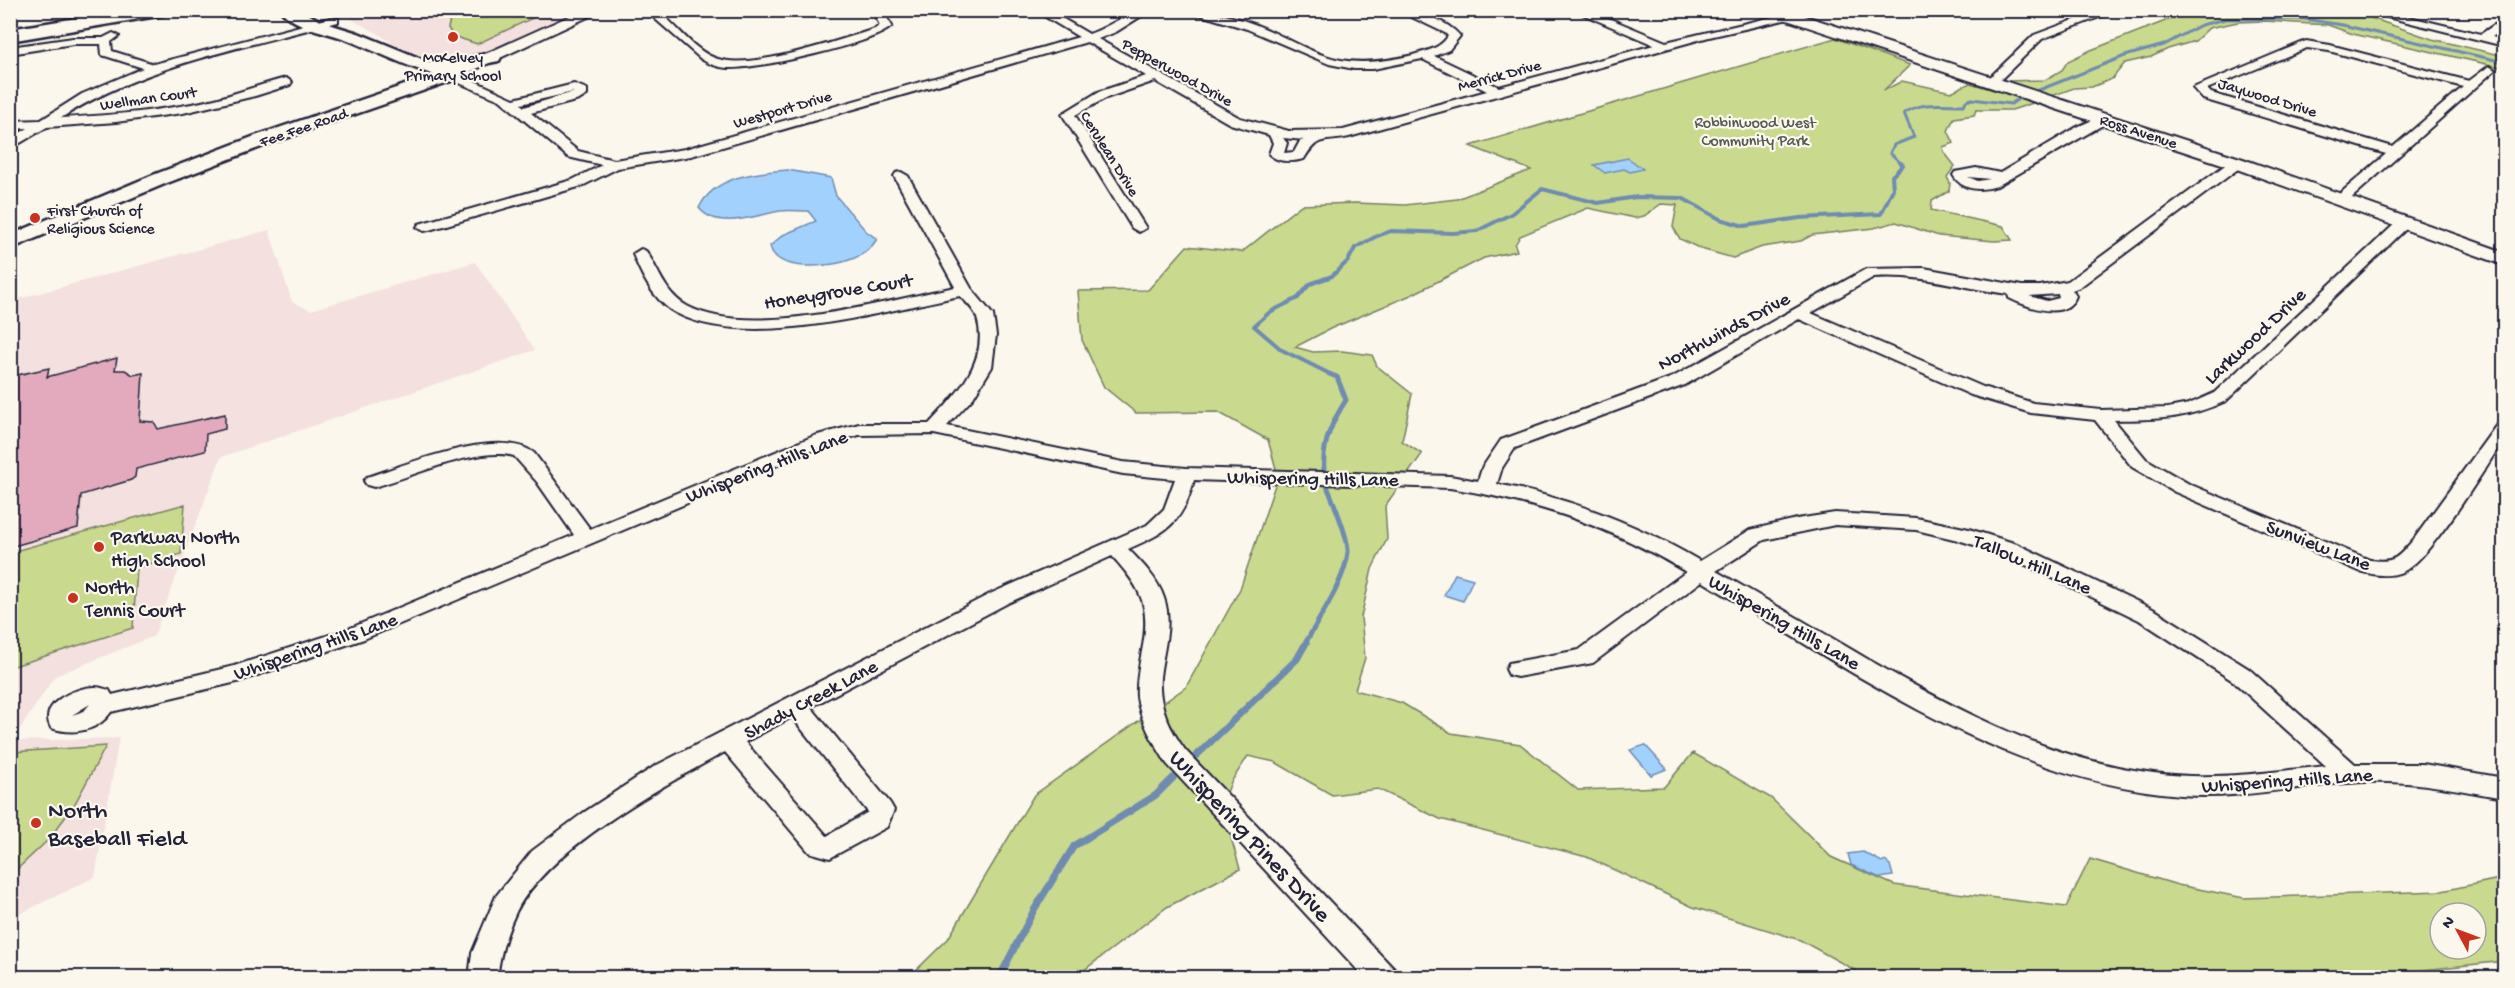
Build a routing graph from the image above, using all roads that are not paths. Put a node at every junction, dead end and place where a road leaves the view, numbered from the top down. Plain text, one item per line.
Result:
1 (67, 10) edge
2 (163, 10) edge
3 (288, 10) edge
4 (596, 10) edge
5 (650, 10) edge
6 (876, 10) edge
7 (1040, 10) edge
8 (1146, 10) edge
9 (1189, 10) edge
10 (1402, 10) edge
11 (1578, 10) edge
12 (1757, 10) edge
13 (1771, 10) edge
14 (2114, 10) edge
15 (2365, 11) edge
16 (1794, 13) edge
17 (317, 18) edge
18 (10, 20) edge
19 (2505, 24) edge
20 (116, 34) dead end
21 (1707, 34) junction
22 (10, 35) edge
23 (352, 36) junction
24 (1085, 38) junction
25 (2483, 38) junction
26 (105, 41) junction
27 (2505, 43) edge
28 (1664, 45) junction
29 (379, 50) junction
30 (10, 51) edge
31 (1424, 56) junction
32 (493, 57) junction
33 (756, 63) junction
34 (421, 65) junction
35 (724, 65) junction
36 (154, 68) junction
37 (2489, 70) dead end
38 (451, 75) junction
39 (1154, 77) junction
40 (286, 82) dead end
41 (1991, 82) junction
42 (2471, 85) junction
43 (400, 92) junction
44 (1497, 92) junction
45 (353, 108) junction
46 (2104, 119) junction
47 (42, 123) junction
48 (10, 124) edge
49 (1274, 133) junction
50 (1297, 136) joint
51 (1320, 137) junction
52 (10, 145) edge
53 (2395, 152) junction
54 (2237, 163) junction
55 (614, 164) junction
56 (901, 176) dead end
57 (2002, 178) dead end
58 (2341, 200) junction
59 (2404, 223) junction
60 (424, 227) dead end
61 (1139, 228) dead end
62 (10, 243) edge
63 (641, 254) dead end
64 (2505, 259) edge
65 (964, 290) junction
66 (1798, 313) junction
67 (2101, 415) junction
68 (2505, 427) edge
69 (934, 429) junction
70 (1186, 474) junction
71 (374, 481) dead end
72 (1486, 487) junction
73 (585, 537) junction
74 (1115, 547) junction
75 (1701, 571) junction
76 (1517, 669) dead end
77 (104, 705) dead end
78 (796, 705) junction
79 (729, 740) junction
80 (2351, 774) junction
81 (2505, 788) edge
82 (483, 978) edge
83 (1384, 978) edge

1 - 18 highway
2 - 22 highway
3 - 17 main road
4 - 32 street, Fee Fee Road
5 - 35 street
6 - 33 street
7 - 24 street, Pepperwood Drive
8 - 24 street, Westport Drive
9 - 31 street
10 - 31 street
11 - 28 street
12 - 21 street, Merrick Drive
13 - 16 street, Ross Avenue
14 - 41 street
15 - 25 street
16 - 21 street, Merrick Drive
16 - 41 street, Ross Avenue
17 - 23 main road
17 - 23 main road
17 - 36 street
19 - 25 street
20 - 26 street
21 - 28 street, Merrick Drive
23 - 29 main road
24 - 39 street, Pepperwood Drive
24 - 55 street, Westport Drive
25 - 27 street
26 - 30 street
26 - 36 street
28 - 44 street, Merrick Drive
29 - 34 main road
29 - 45 main road
31 - 44 street
32 - 34 main road
32 - 38 street, Fee Fee Road
33 - 35 street
33 - 35 street
34 - 38 main road
34 - 43 main road
36 - 47 street
37 - 42 street
38 - 43 main road, Fee Fee Road
38 - 55 street
39 - 49 street, Pepperwood Drive
39 - 61 street, Cerulean Drive
40 - 47 street, Wellman Court
41 - 46 street, Ross Avenue
42 - 53 street
42 - 53 street, Jaywood Drive
43 - 45 main road, Fee Fee Road
44 - 51 street, Merrick Drive
45 - 62 main road, Fee Fee Road
46 - 54 street, Ross Avenue
46 - 57 street
47 - 48 street, Wellman Court
47 - 52 street
49 - 50 street, Pepperwood Drive
49 - 51 street
50 - 51 street, Merrick Drive
53 - 58 street
54 - 58 street, Ross Avenue
54 - 66 street, Northwinds Drive
55 - 60 street, Westport Drive
56 - 65 street
58 - 59 street, Ross Avenue
59 - 64 street, Ross Avenue
59 - 67 street, Larkwood Drive
63 - 65 street, Honeygrove Court
65 - 69 street
66 - 67 street, Larkwood Drive
66 - 72 street, Northwinds Drive
67 - 68 street, Sunview Lane
69 - 70 street, Whispering Hills Lane
69 - 73 street, Whispering Hills Lane
70 - 72 street, Whispering Hills Lane
70 - 74 street, Shady Creek Lane
71 - 73 street
72 - 75 street, Whispering Hills Lane
73 - 77 street, Whispering Hills Lane
74 - 78 street, Shady Creek Lane
74 - 83 street, Whispering Pines Drive
75 - 76 street, Tallow Hill Lane
75 - 80 street, Whispering Hills Lane
75 - 80 street, Tallow Hill Lane
78 - 79 street, Shady Creek Lane
78 - 79 street
79 - 82 street, Shady Creek Lane
80 - 81 street, Whispering Hills Lane

